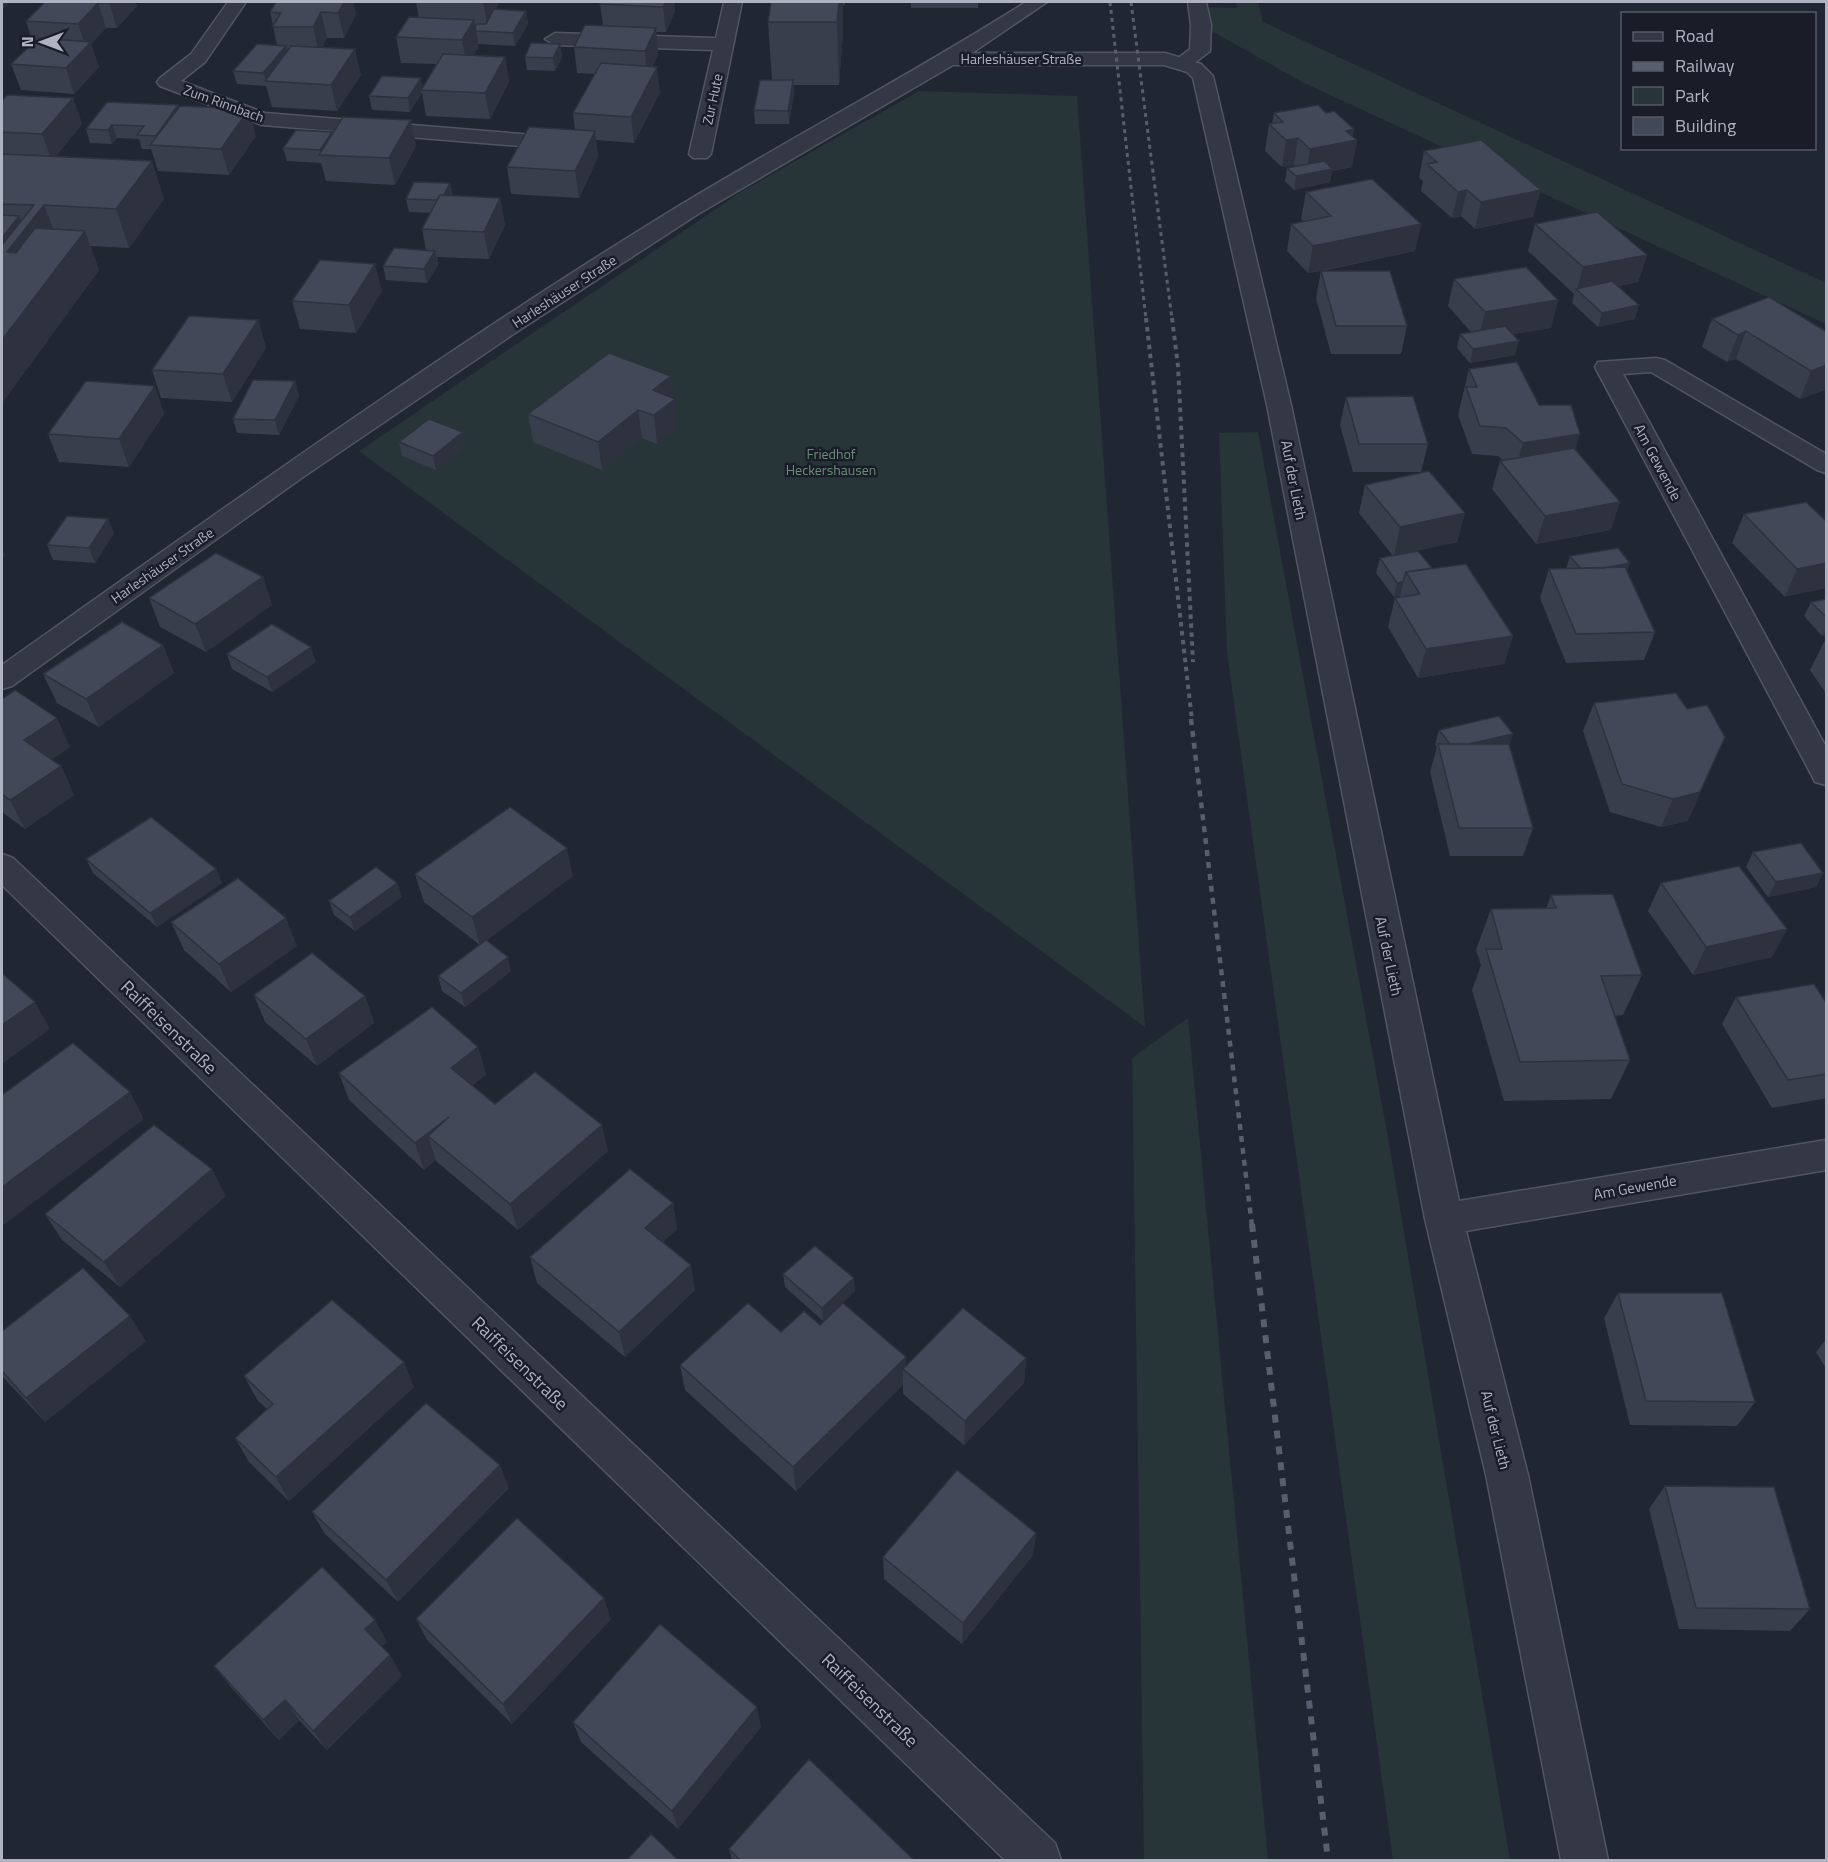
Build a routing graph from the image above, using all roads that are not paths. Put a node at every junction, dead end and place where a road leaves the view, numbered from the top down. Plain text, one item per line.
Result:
1 (237, 2) edge
2 (733, 2) edge
3 (1038, 2) edge
4 (1197, 2) edge
5 (555, 39) dead end
6 (723, 44) junction
7 (949, 59) junction
8 (1182, 63) junction
9 (533, 141) edge
10 (700, 154) dead end
11 (1827, 465) edge
12 (2, 679) edge
13 (1827, 774) edge
14 (2, 866) edge
15 (1827, 1155) edge
16 (1444, 1219) junction
17 (1038, 1860) edge
18 (1585, 1860) edge

1 - 9 street, Zum Rinnbach
2 - 6 street, Zur Hute
3 - 7 street
4 - 8 street
5 - 6 street
6 - 10 street, Zur Hute
7 - 8 street, Harleshäuser Straße
7 - 12 street, Harleshäuser Straße
8 - 16 street, Auf der Lieth
11 - 13 street, Am Gewende
14 - 17 street, Raiffeisenstraße
15 - 16 street, Am Gewende
16 - 18 street, Auf der Lieth

